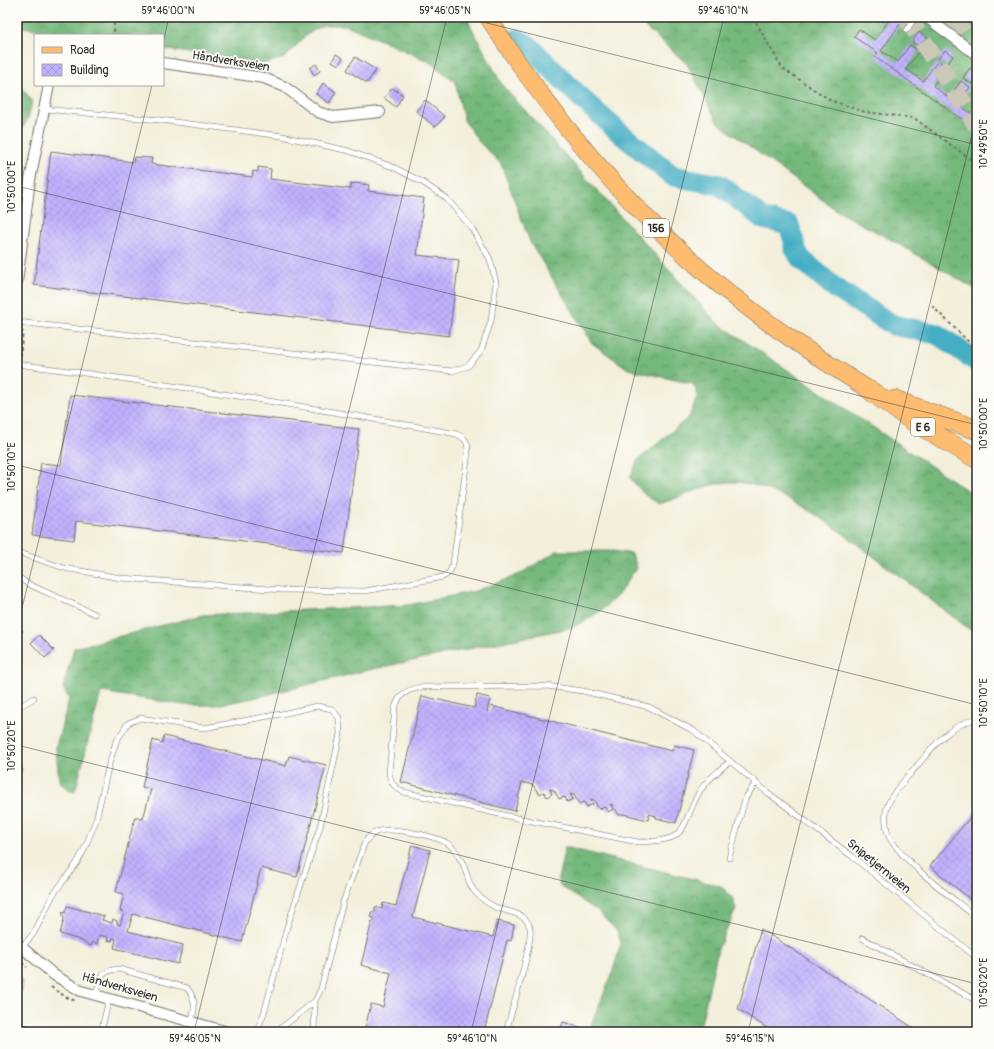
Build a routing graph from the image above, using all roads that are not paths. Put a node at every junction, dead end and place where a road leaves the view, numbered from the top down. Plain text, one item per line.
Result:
1 (488, 17) edge
2 (915, 17) edge
3 (926, 17) edge
4 (906, 30) dead end
5 (977, 55) edge
6 (164, 63) edge
7 (49, 86) edge
8 (44, 109) junction
9 (380, 112) dead end
10 (17, 282) edge
11 (17, 322) edge
12 (17, 364) edge
13 (871, 391) junction
14 (977, 430) edge
15 (977, 459) edge
16 (17, 552) edge
17 (17, 576) edge
18 (95, 614) dead end
19 (34, 698) dead end
20 (17, 708) edge
21 (977, 718) edge
22 (730, 761) junction
23 (756, 782) junction
24 (730, 858) dead end
25 (977, 918) edge
26 (862, 938) dead end
27 (20, 945) edge
28 (977, 958) edge
29 (96, 996) junction
30 (109, 999) junction
31 (315, 1001) junction
32 (977, 1002) edge
33 (192, 1021) junction
34 (101, 1032) edge
35 (227, 1032) edge
36 (257, 1032) edge
37 (276, 1032) edge
38 (314, 1032) edge
39 (506, 1032) edge

1 - 13 main road, 156
2 - 4 lane
3 - 5 street
6 - 9 street, Håndverksveien
7 - 8 street
8 - 10 street
8 - 11 lane
12 - 16 lane
13 - 14 highway, E 6
13 - 15 highway, E 6
17 - 18 lane
19 - 20 lane
21 - 25 lane, Snipetjernveien
22 - 22 lane, Snipetjernveien
22 - 23 lane, Snipetjernveien
23 - 24 lane
23 - 28 lane, Snipetjernveien
26 - 32 lane
27 - 29 street, Håndverksveien
27 - 36 lane
29 - 30 street, Håndverksveien
29 - 33 lane
30 - 33 street, Håndverksveien
30 - 34 lane
31 - 37 lane
31 - 38 lane
31 - 39 lane
33 - 35 street, Håndverksveien

